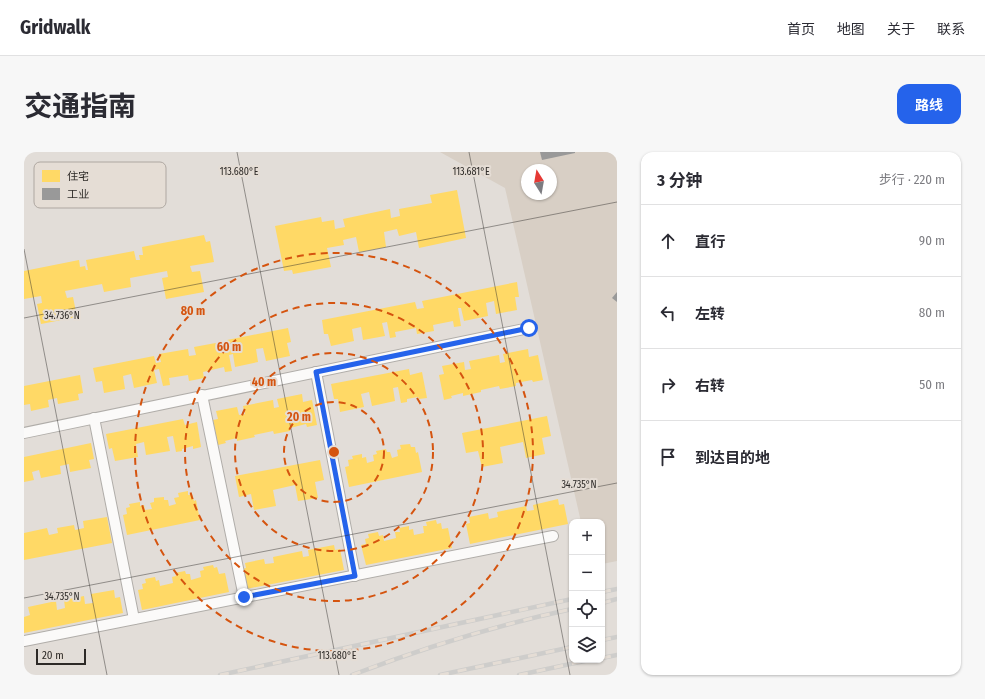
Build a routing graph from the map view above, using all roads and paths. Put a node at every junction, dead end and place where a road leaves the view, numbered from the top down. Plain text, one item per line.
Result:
1 (529, 328) dead end
2 (316, 372) junction
3 (202, 395) junction
4 (94, 418) junction
5 (24, 433) edge
6 (553, 536) dead end
7 (355, 576) junction
8 (244, 597) junction
9 (134, 619) junction
10 (24, 641) edge

1 - 2 lane
2 - 3 lane
2 - 7 lane
3 - 4 lane
3 - 8 lane
4 - 5 lane
4 - 9 lane
6 - 7 lane
7 - 8 lane
8 - 9 lane
9 - 10 lane

